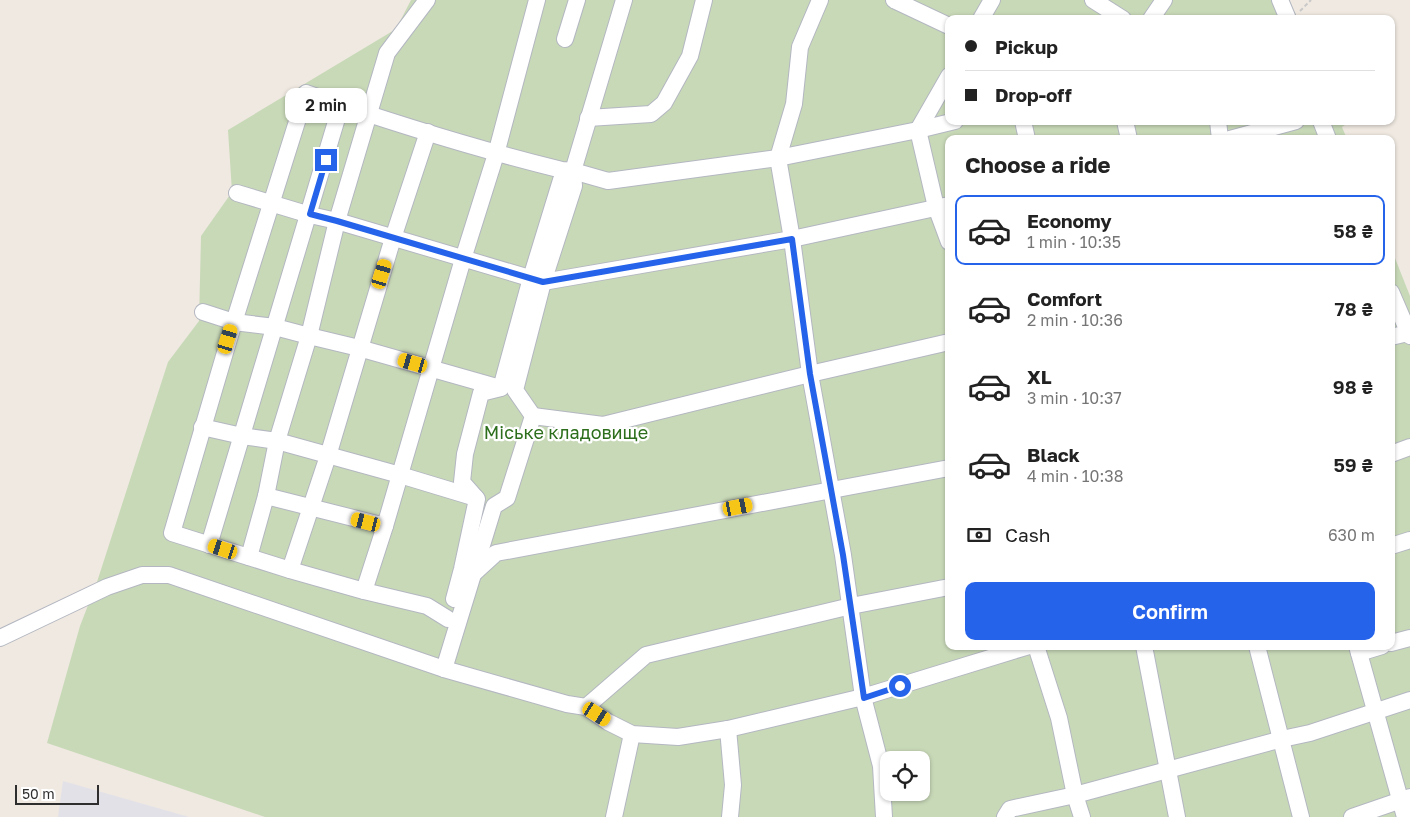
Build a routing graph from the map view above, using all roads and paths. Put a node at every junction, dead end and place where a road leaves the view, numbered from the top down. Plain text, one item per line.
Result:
1 (427, 0) edge
2 (537, 0) edge
3 (577, 0) edge
4 (624, 0) edge
5 (704, 0) edge
6 (820, 0) edge
7 (894, 0) edge
8 (992, 0) edge
9 (1093, 0) edge
10 (1164, 0) edge
11 (1280, 0) edge
12 (1311, 0) edge
13 (983, 15) edge
14 (1117, 15) edge
15 (1154, 15) edge
16 (1292, 15) edge
17 (1294, 15) edge
18 (945, 24) edge
19 (565, 39) dead end
20 (945, 83) edge
21 (341, 105) junction
22 (370, 115) junction
23 (588, 118) junction
24 (945, 123) edge
25 (1281, 125) edge
26 (918, 130) junction
27 (428, 132) junction
28 (1245, 135) edge
29 (496, 154) junction
30 (778, 158) junction
31 (573, 171) junction
32 (236, 193) dead end
33 (270, 203) junction
34 (942, 206) edge
35 (310, 214) junction
36 (337, 221) junction
37 (945, 221) edge
38 (393, 238) junction
39 (792, 239) junction
40 (463, 259) junction
41 (537, 280) junction
42 (1395, 301) edge
43 (203, 312) dead end
44 (234, 322) junction
45 (275, 327) junction
46 (1409, 334) edge
47 (309, 336) junction
48 (1395, 336) edge
49 (945, 343) edge
50 (359, 348) junction
51 (431, 368) junction
52 (810, 374) junction
53 (508, 389) junction
54 (534, 416) junction
55 (202, 427) junction
56 (242, 436) junction
57 (277, 441) junction
58 (1410, 448) edge
59 (1395, 453) edge
60 (328, 456) junction
61 (945, 469) edge
62 (400, 475) junction
63 (831, 489) junction
64 (266, 496) junction
65 (477, 499) junction
66 (494, 506) junction
67 (310, 508) junction
68 (385, 526) junction
69 (1410, 540) edge
70 (209, 544) junction
71 (1395, 545) edge
72 (250, 557) junction
73 (290, 570) junction
74 (468, 572) junction
75 (945, 588) edge
76 (364, 591) junction
77 (851, 606) junction
78 (448, 619) junction
79 (0, 638) edge
80 (1410, 638) edge
81 (1395, 643) edge
82 (1016, 650) edge
83 (1037, 650) edge
84 (1145, 650) edge
85 (1258, 650) edge
86 (1358, 650) edge
87 (439, 667) junction
88 (864, 698) junction
89 (1410, 700) edge
90 (586, 707) junction
91 (1376, 711) junction
92 (728, 729) junction
93 (632, 734) junction
94 (1282, 739) junction
95 (1169, 770) junction
96 (1075, 795) junction
97 (1405, 799) edge
98 (614, 817) edge
99 (730, 817) edge
100 (884, 817) edge
101 (1004, 817) edge
102 (1082, 817) edge
103 (1178, 817) edge
104 (1301, 817) edge
105 (1352, 817) edge
106 (1405, 817) edge

1 - 22 street
2 - 29 street
3 - 19 street
4 - 23 street
5 - 23 street
6 - 30 street
7 - 18 street
8 - 13 street
9 - 14 street
10 - 15 street
11 - 16 street
12 - 17 path
20 - 26 street
21 - 22 street
21 - 33 street
21 - 35 street
22 - 27 street
22 - 36 street
23 - 31 street
24 - 26 street
25 - 28 street
26 - 30 street
26 - 34 street
27 - 29 street
27 - 38 street
29 - 31 street
29 - 40 street
30 - 31 street
30 - 39 street
31 - 41 street
32 - 33 street
33 - 35 street
33 - 44 street
34 - 37 street
34 - 39 street
35 - 36 street
35 - 45 street
36 - 38 street
36 - 47 street
38 - 40 street
38 - 50 street
39 - 41 street
39 - 52 street
40 - 41 street
40 - 51 street
41 - 53 street
42 - 46 street
43 - 44 street
44 - 45 street
44 - 55 street
45 - 47 street
45 - 56 street
46 - 48 street
47 - 50 street
47 - 57 street
49 - 52 street
50 - 51 street
50 - 60 street
51 - 53 street
51 - 62 street
52 - 54 street
52 - 63 street
53 - 54 street
53 - 65 street
54 - 66 street
55 - 56 street
55 - 70 street
56 - 57 street
56 - 70 street
57 - 60 street
57 - 64 street
58 - 59 street
60 - 62 street
60 - 67 street
61 - 63 street
62 - 65 street
62 - 68 street
63 - 74 street
63 - 77 street
64 - 67 street
64 - 72 street
65 - 66 street
65 - 74 street
66 - 74 street
67 - 68 street
67 - 73 street
68 - 76 street
69 - 71 street
70 - 72 street
72 - 73 street
73 - 76 street
74 - 78 street
74 - 87 street
75 - 77 street
76 - 78 street
77 - 88 street
77 - 90 street
78 - 87 street
79 - 87 street
80 - 81 street
82 - 88 street
83 - 96 street
84 - 95 street
85 - 94 street
86 - 91 street
87 - 90 street
88 - 92 street
88 - 100 street
89 - 91 street
90 - 93 street
91 - 94 street
91 - 97 street
92 - 93 street
92 - 99 street
93 - 98 street
94 - 95 street
94 - 104 street
95 - 96 street
95 - 103 street
96 - 101 street
96 - 102 street
97 - 105 street
97 - 106 street

